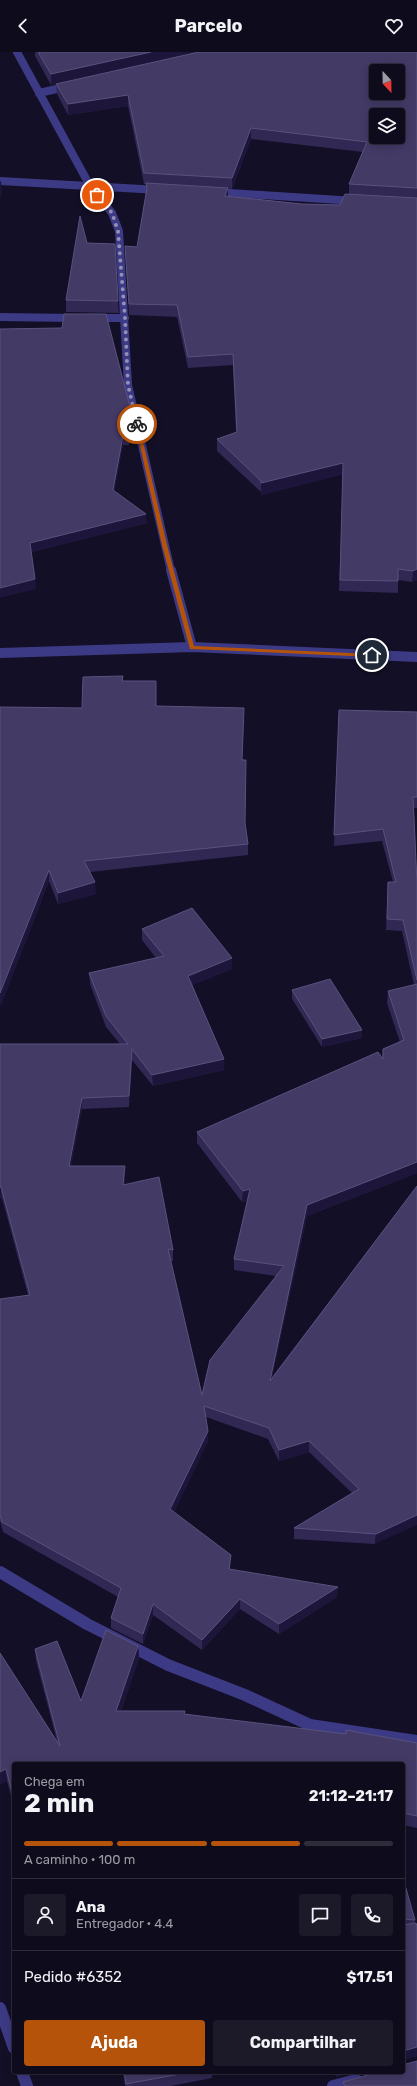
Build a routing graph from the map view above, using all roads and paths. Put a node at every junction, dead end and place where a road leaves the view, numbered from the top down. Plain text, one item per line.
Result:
1 (16, 52) edge
2 (77, 84) edge
3 (39, 93) junction
4 (0, 181) edge
5 (90, 186) junction
6 (168, 190) edge
7 (208, 192) edge
8 (363, 201) edge
9 (0, 318) edge
10 (125, 318) junction
11 (192, 647) junction
12 (0, 654) edge
13 (417, 657) edge
14 (0, 1572) edge
15 (417, 1740) edge
16 (0, 2008) edge
17 (12, 2042) edge
18 (23, 2074) edge
19 (369, 2076) edge
20 (27, 2086) edge
21 (333, 2086) edge

1 - 3 street
2 - 3 street
3 - 5 street
4 - 5 street
5 - 6 street
5 - 10 street
7 - 8 street
9 - 10 street
10 - 11 street
11 - 12 street
11 - 13 street
14 - 15 street
16 - 17 street
18 - 20 street
19 - 21 street

